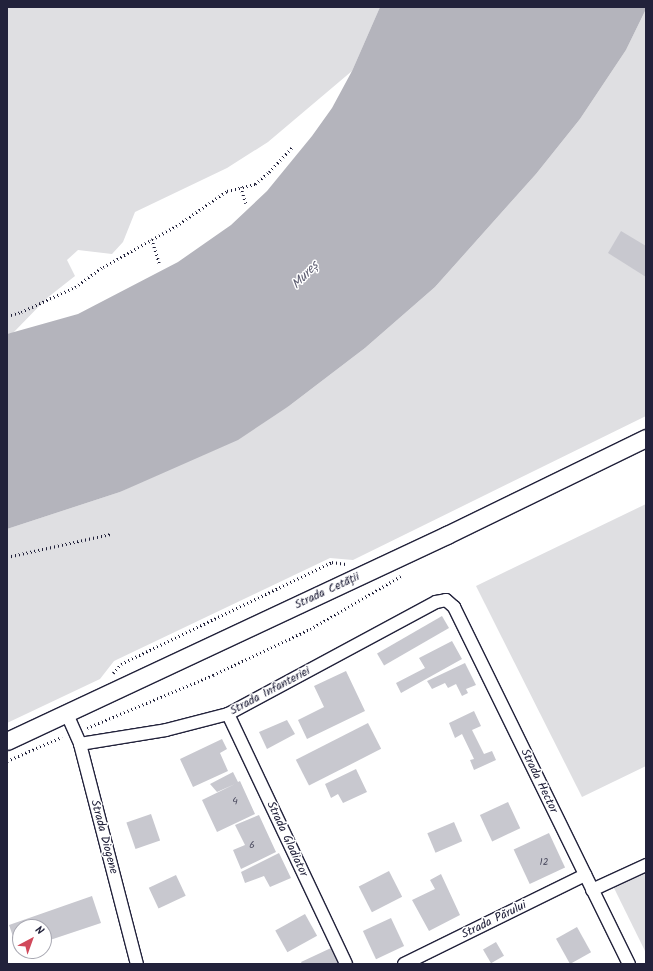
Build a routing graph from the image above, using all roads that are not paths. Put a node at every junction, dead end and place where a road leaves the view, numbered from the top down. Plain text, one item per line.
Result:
1 (646, 438) edge
2 (446, 600) joint
3 (66, 712) junction
4 (228, 714) junction
5 (7, 741) edge
6 (80, 744) junction
7 (646, 864) edge
8 (585, 875) junction
9 (592, 890) junction
10 (137, 964) edge
11 (346, 964) edge
12 (404, 964) edge
13 (629, 964) edge

1 - 3 street, Strada Cetății
2 - 4 street, Strada Infanteriei
2 - 8 street, Strada Hector
3 - 5 street, Strada Cetății
3 - 6 street, Strada Diogene
4 - 6 street, Strada Infanteriei
4 - 11 street, Strada Gladiator
6 - 10 street, Strada Diogene
7 - 9 street
8 - 9 street, Strada Hector
8 - 12 street, Strada Părului
9 - 13 street, Strada Hector

